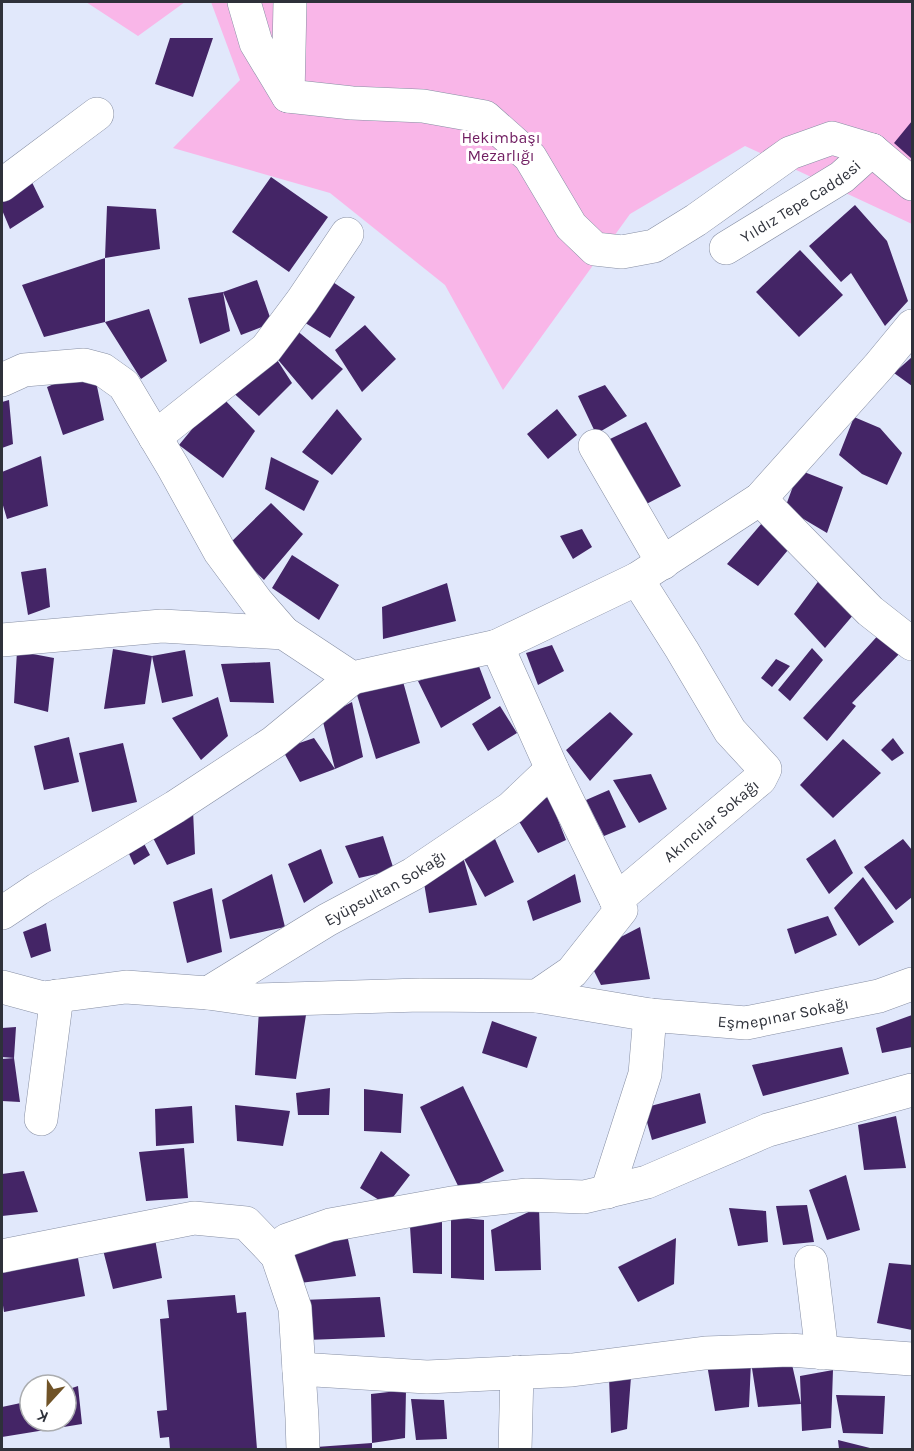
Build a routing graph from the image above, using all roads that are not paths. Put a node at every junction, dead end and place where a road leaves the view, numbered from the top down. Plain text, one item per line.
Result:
1 (244, 2) edge
2 (290, 2) edge
3 (288, 96) junction
4 (97, 114) dead end
5 (872, 150) junction
6 (912, 184) edge
7 (2, 185) edge
8 (347, 234) dead end
9 (726, 248) dead end
10 (912, 326) edge
11 (2, 380) edge
12 (155, 437) junction
13 (595, 446) dead end
14 (760, 500) junction
15 (650, 571) junction
16 (284, 633) junction
17 (2, 640) edge
18 (912, 644) edge
19 (497, 646) junction
20 (352, 678) junction
21 (552, 770) junction
22 (616, 900) junction
23 (2, 913) edge
24 (912, 984) edge
25 (2, 987) edge
26 (208, 993) junction
27 (57, 996) junction
28 (537, 996) junction
29 (650, 1015) junction
30 (912, 1090) edge
31 (41, 1119) dead end
32 (607, 1192) junction
33 (273, 1251) junction
34 (2, 1256) edge
35 (811, 1262) dead end
36 (822, 1353) junction
37 (912, 1359) edge
38 (299, 1369) junction
39 (517, 1372) junction
40 (303, 1449) edge
41 (515, 1449) edge

1 - 3 street
2 - 3 street
3 - 5 street
4 - 7 street
5 - 6 street
5 - 9 street, Yıldız Tepe Caddesi
8 - 12 street
10 - 14 street
11 - 12 street
12 - 16 street
13 - 15 street
14 - 15 street
14 - 18 street
15 - 19 street
15 - 22 street, Akıncılar Sokağı
16 - 17 street
16 - 20 street
19 - 20 street
19 - 21 street
20 - 23 street
21 - 22 street
21 - 26 street, Eyüpsultan Sokağı
22 - 28 street
24 - 29 street, Eşmepınar Sokağı
25 - 27 street, Eşmepınar Sokağı
26 - 27 street, Eşmepınar Sokağı
26 - 28 street, Eşmepınar Sokağı
27 - 31 street
28 - 29 street, Eşmepınar Sokağı
29 - 32 street
30 - 32 street
32 - 33 street
33 - 34 street
33 - 38 street
35 - 36 street
36 - 37 street
36 - 39 street
38 - 39 street
38 - 40 street
39 - 41 street

